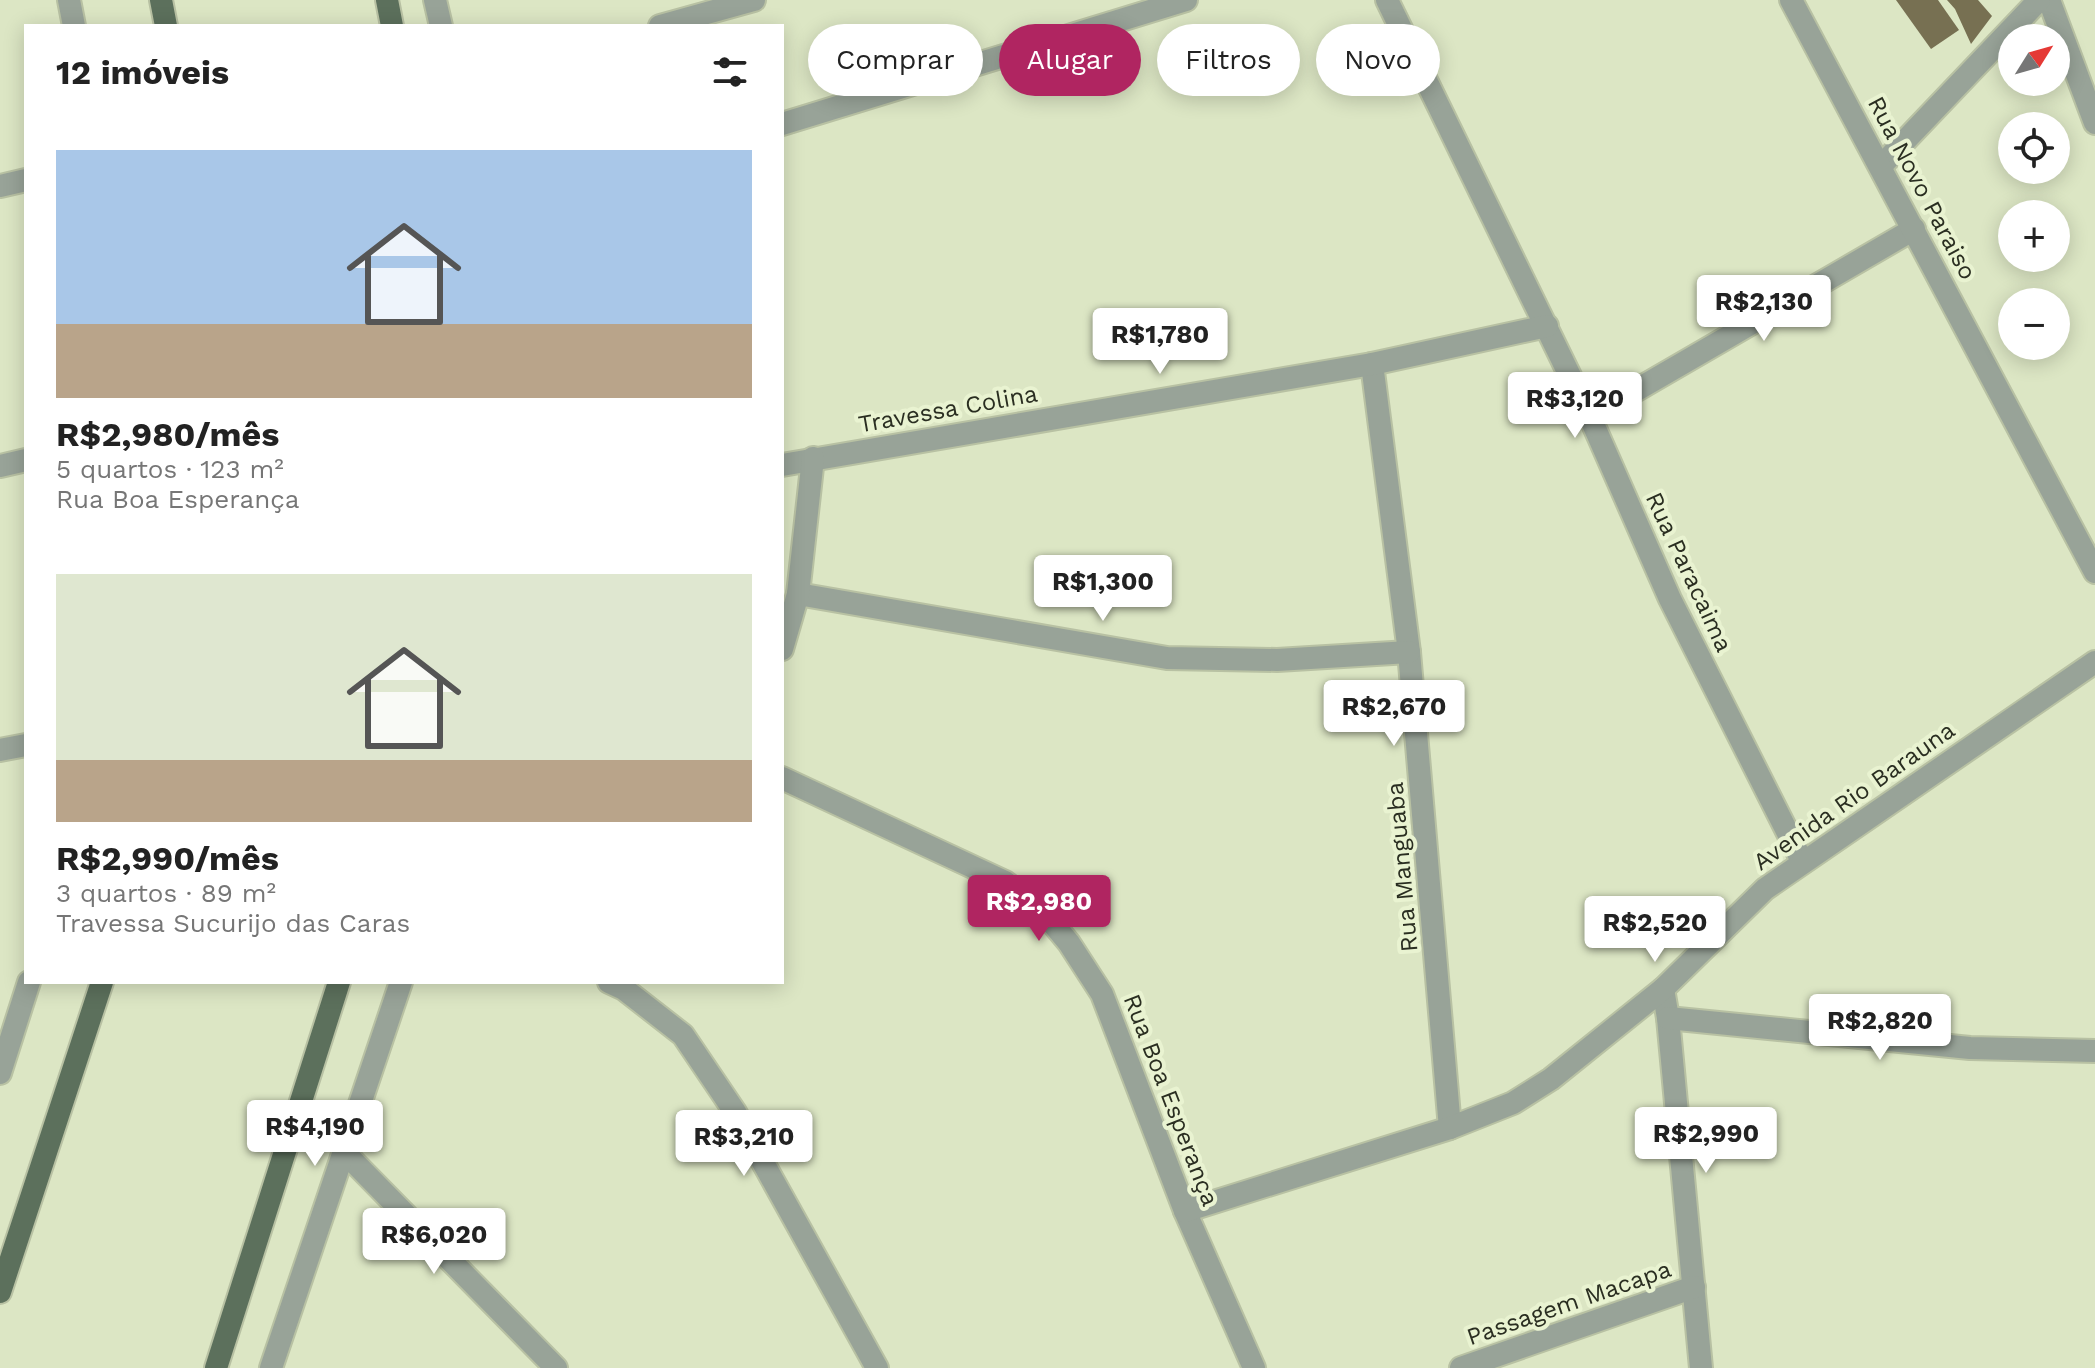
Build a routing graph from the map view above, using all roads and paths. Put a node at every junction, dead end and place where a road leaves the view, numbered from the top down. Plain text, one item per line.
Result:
1 (69, 0) edge
2 (161, 0) edge
3 (387, 0) edge
4 (435, 0) edge
5 (754, 0) edge
6 (1186, 0) edge
7 (1387, 0) edge
8 (1791, 0) edge
9 (2039, 0) edge
10 (2049, 0) edge
11 (74, 24) edge
12 (166, 24) edge
13 (392, 24) edge
14 (441, 24) edge
15 (667, 24) edge
16 (784, 123) edge
17 (2095, 123) edge
18 (1881, 166) junction
19 (24, 180) edge
20 (0, 186) edge
21 (1914, 229) junction
22 (1547, 326) junction
23 (1372, 364) junction
24 (1590, 417) junction
25 (813, 458) junction
26 (24, 460) edge
27 (784, 465) edge
28 (0, 466) edge
29 (2095, 572) edge
30 (798, 594) junction
31 (784, 642) edge
32 (1409, 652) junction
33 (2095, 662) edge
34 (24, 745) edge
35 (0, 750) edge
36 (784, 779) edge
37 (1802, 861) junction
38 (28, 984) edge
39 (101, 984) edge
40 (338, 984) edge
41 (400, 984) edge
42 (613, 984) edge
43 (1663, 989) junction
44 (1668, 1018) junction
45 (6, 1033) edge
46 (2095, 1051) edge
47 (0, 1073) edge
48 (1450, 1128) junction
49 (345, 1153) junction
50 (1185, 1211) junction
51 (1694, 1287) junction
52 (0, 1292) edge
53 (216, 1368) edge
54 (271, 1368) edge
55 (556, 1368) edge
56 (877, 1368) edge
57 (1254, 1368) edge
58 (1461, 1368) edge
59 (1701, 1368) edge

1 - 11 street
2 - 12 main road
3 - 13 main road
4 - 14 street
5 - 15 street
6 - 16 street
7 - 22 street, Rua Paracaima
8 - 18 street, Rua Novo Paraiso
9 - 18 street
10 - 17 street
18 - 21 street, Rua Novo Paraiso
19 - 20 street
21 - 24 street
21 - 29 street, Rua Novo Paraiso
22 - 23 street, Travessa Colina
22 - 24 street, Rua Paracaima
23 - 25 street, Travessa Colina
23 - 32 street, Rua Manguaba
24 - 37 street, Rua Paracaima
25 - 27 street, Travessa Colina
25 - 30 street
26 - 28 street
30 - 31 street
30 - 32 street
32 - 48 street, Rua Manguaba
33 - 37 street, Avenida Rio Barauna
34 - 35 street
36 - 50 street, Rua Boa Esperança
37 - 43 street, Avenida Rio Barauna
38 - 45 street
39 - 52 main road
40 - 53 main road
41 - 49 street
42 - 56 street
43 - 44 street
43 - 48 street, Avenida Rio Barauna
44 - 46 street
44 - 51 street
45 - 47 street
48 - 50 street, Avenida Rio Barauna
49 - 54 street
49 - 55 street
50 - 57 street, Rua Boa Esperança
51 - 58 street, Passagem Macapa
51 - 59 street

